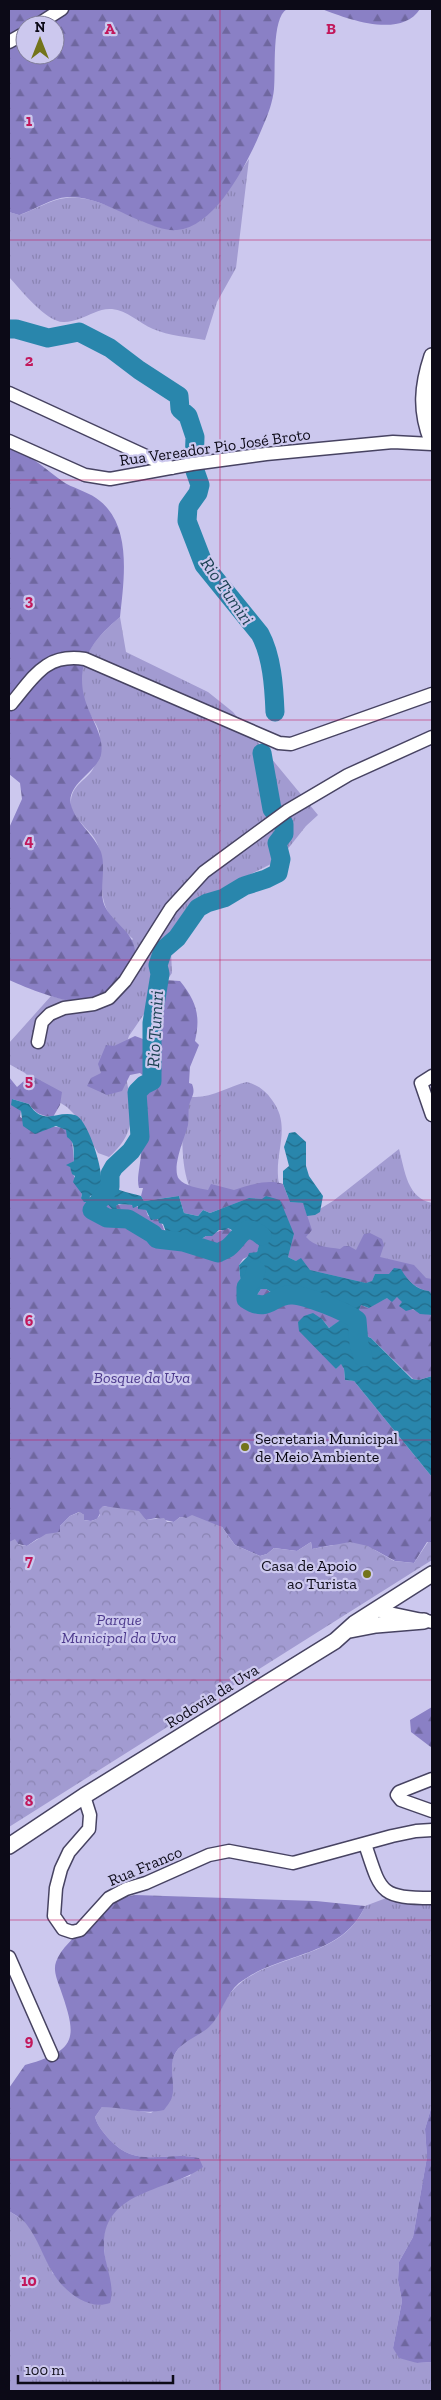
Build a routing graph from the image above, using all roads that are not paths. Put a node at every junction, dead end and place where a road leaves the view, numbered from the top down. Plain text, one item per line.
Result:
1 (432, 356) edge
2 (9, 393) edge
3 (9, 441) edge
4 (432, 442) edge
5 (172, 468) junction
6 (432, 694) edge
7 (11, 704) dead end
8 (432, 737) edge
9 (38, 1042) dead end
10 (432, 1076) edge
11 (432, 1114) edge
12 (432, 1574) edge
13 (375, 1610) junction
14 (428, 1622) edge
15 (346, 1631) junction
16 (432, 1779) edge
17 (84, 1796) junction
18 (432, 1811) edge
19 (432, 1830) edge
20 (365, 1844) junction
21 (9, 1846) edge
22 (432, 1898) edge
23 (9, 1957) edge
24 (52, 2055) dead end

1 - 4 street
2 - 5 street
3 - 5 street, Rua Vereador Pio José Broto
4 - 5 street, Rua Vereador Pio José Broto
6 - 7 street
8 - 9 street
10 - 11 street
12 - 13 street, Rodovia da Uva
13 - 14 street
13 - 15 street, Rodovia da Uva
14 - 15 street
15 - 17 street, Rodovia da Uva
16 - 18 street
17 - 20 street, Rua Franco
17 - 21 street, Rodovia da Uva
19 - 20 street, Rua Franco
20 - 22 street
23 - 24 street

